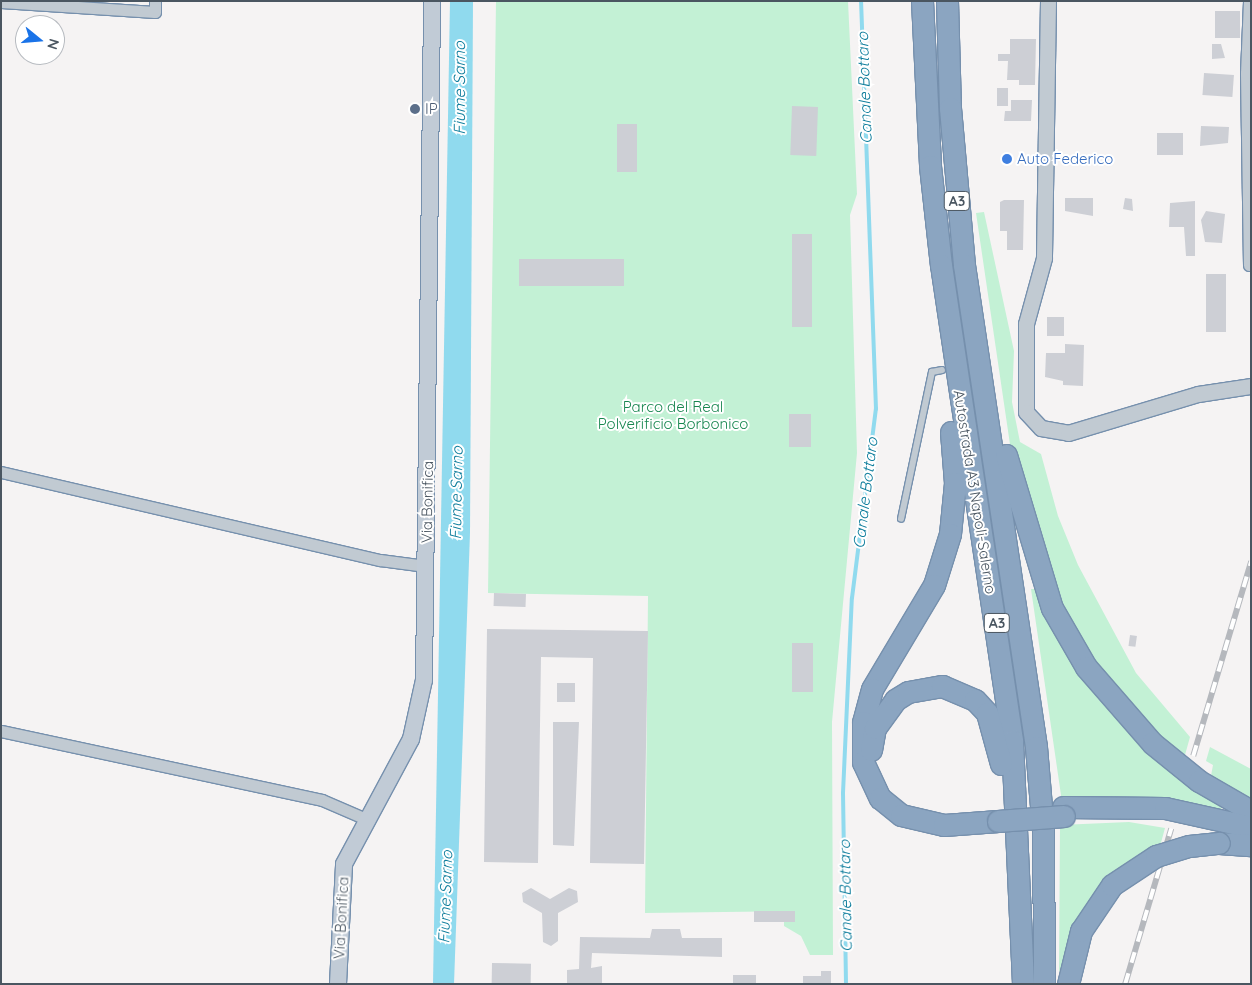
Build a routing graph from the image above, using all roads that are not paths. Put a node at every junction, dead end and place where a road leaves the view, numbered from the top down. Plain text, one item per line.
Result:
1 (155, 1) edge
2 (432, 1) edge
3 (922, 1) edge
4 (947, 1) edge
5 (1048, 1) edge
6 (1249, 1) edge
7 (1, 2) edge
8 (1250, 25) edge
9 (1248, 73) edge
10 (1249, 156) edge
11 (941, 265) junction
12 (1249, 265) dead end
13 (968, 294) junction
14 (942, 370) junction
15 (1251, 386) edge
16 (1, 472) edge
17 (901, 519) dead end
18 (426, 566) junction
19 (1, 731) edge
20 (1251, 811) edge
21 (1063, 812) junction
22 (997, 817) junction
23 (366, 820) junction
24 (1251, 827) edge
25 (1251, 836) edge
26 (1251, 845) edge
27 (338, 984) edge
28 (1012, 984) edge
29 (1023, 984) edge
30 (1044, 984) edge
31 (1068, 984) edge

1 - 7 street
2 - 18 main road, Via Bonifica
3 - 11 highway, Autostrada A3 Napoli-Salerno / A3
4 - 13 highway, Autostrada A3 Napoli-Salerno / A3
5 - 15 street
6 - 8 street
8 - 9 street
9 - 10 street
10 - 12 street
11 - 14 highway
11 - 29 highway, Autostrada A3 Napoli-Salerno / A3
13 - 20 highway
13 - 30 highway, Autostrada A3 Napoli-Salerno / A3
14 - 17 lane
14 - 22 highway
16 - 18 street
18 - 23 main road, Via Bonifica
19 - 23 street
21 - 22 highway, bridge
21 - 24 highway
21 - 25 highway
22 - 28 highway
23 - 27 main road, Via Bonifica
26 - 31 highway, bridge

